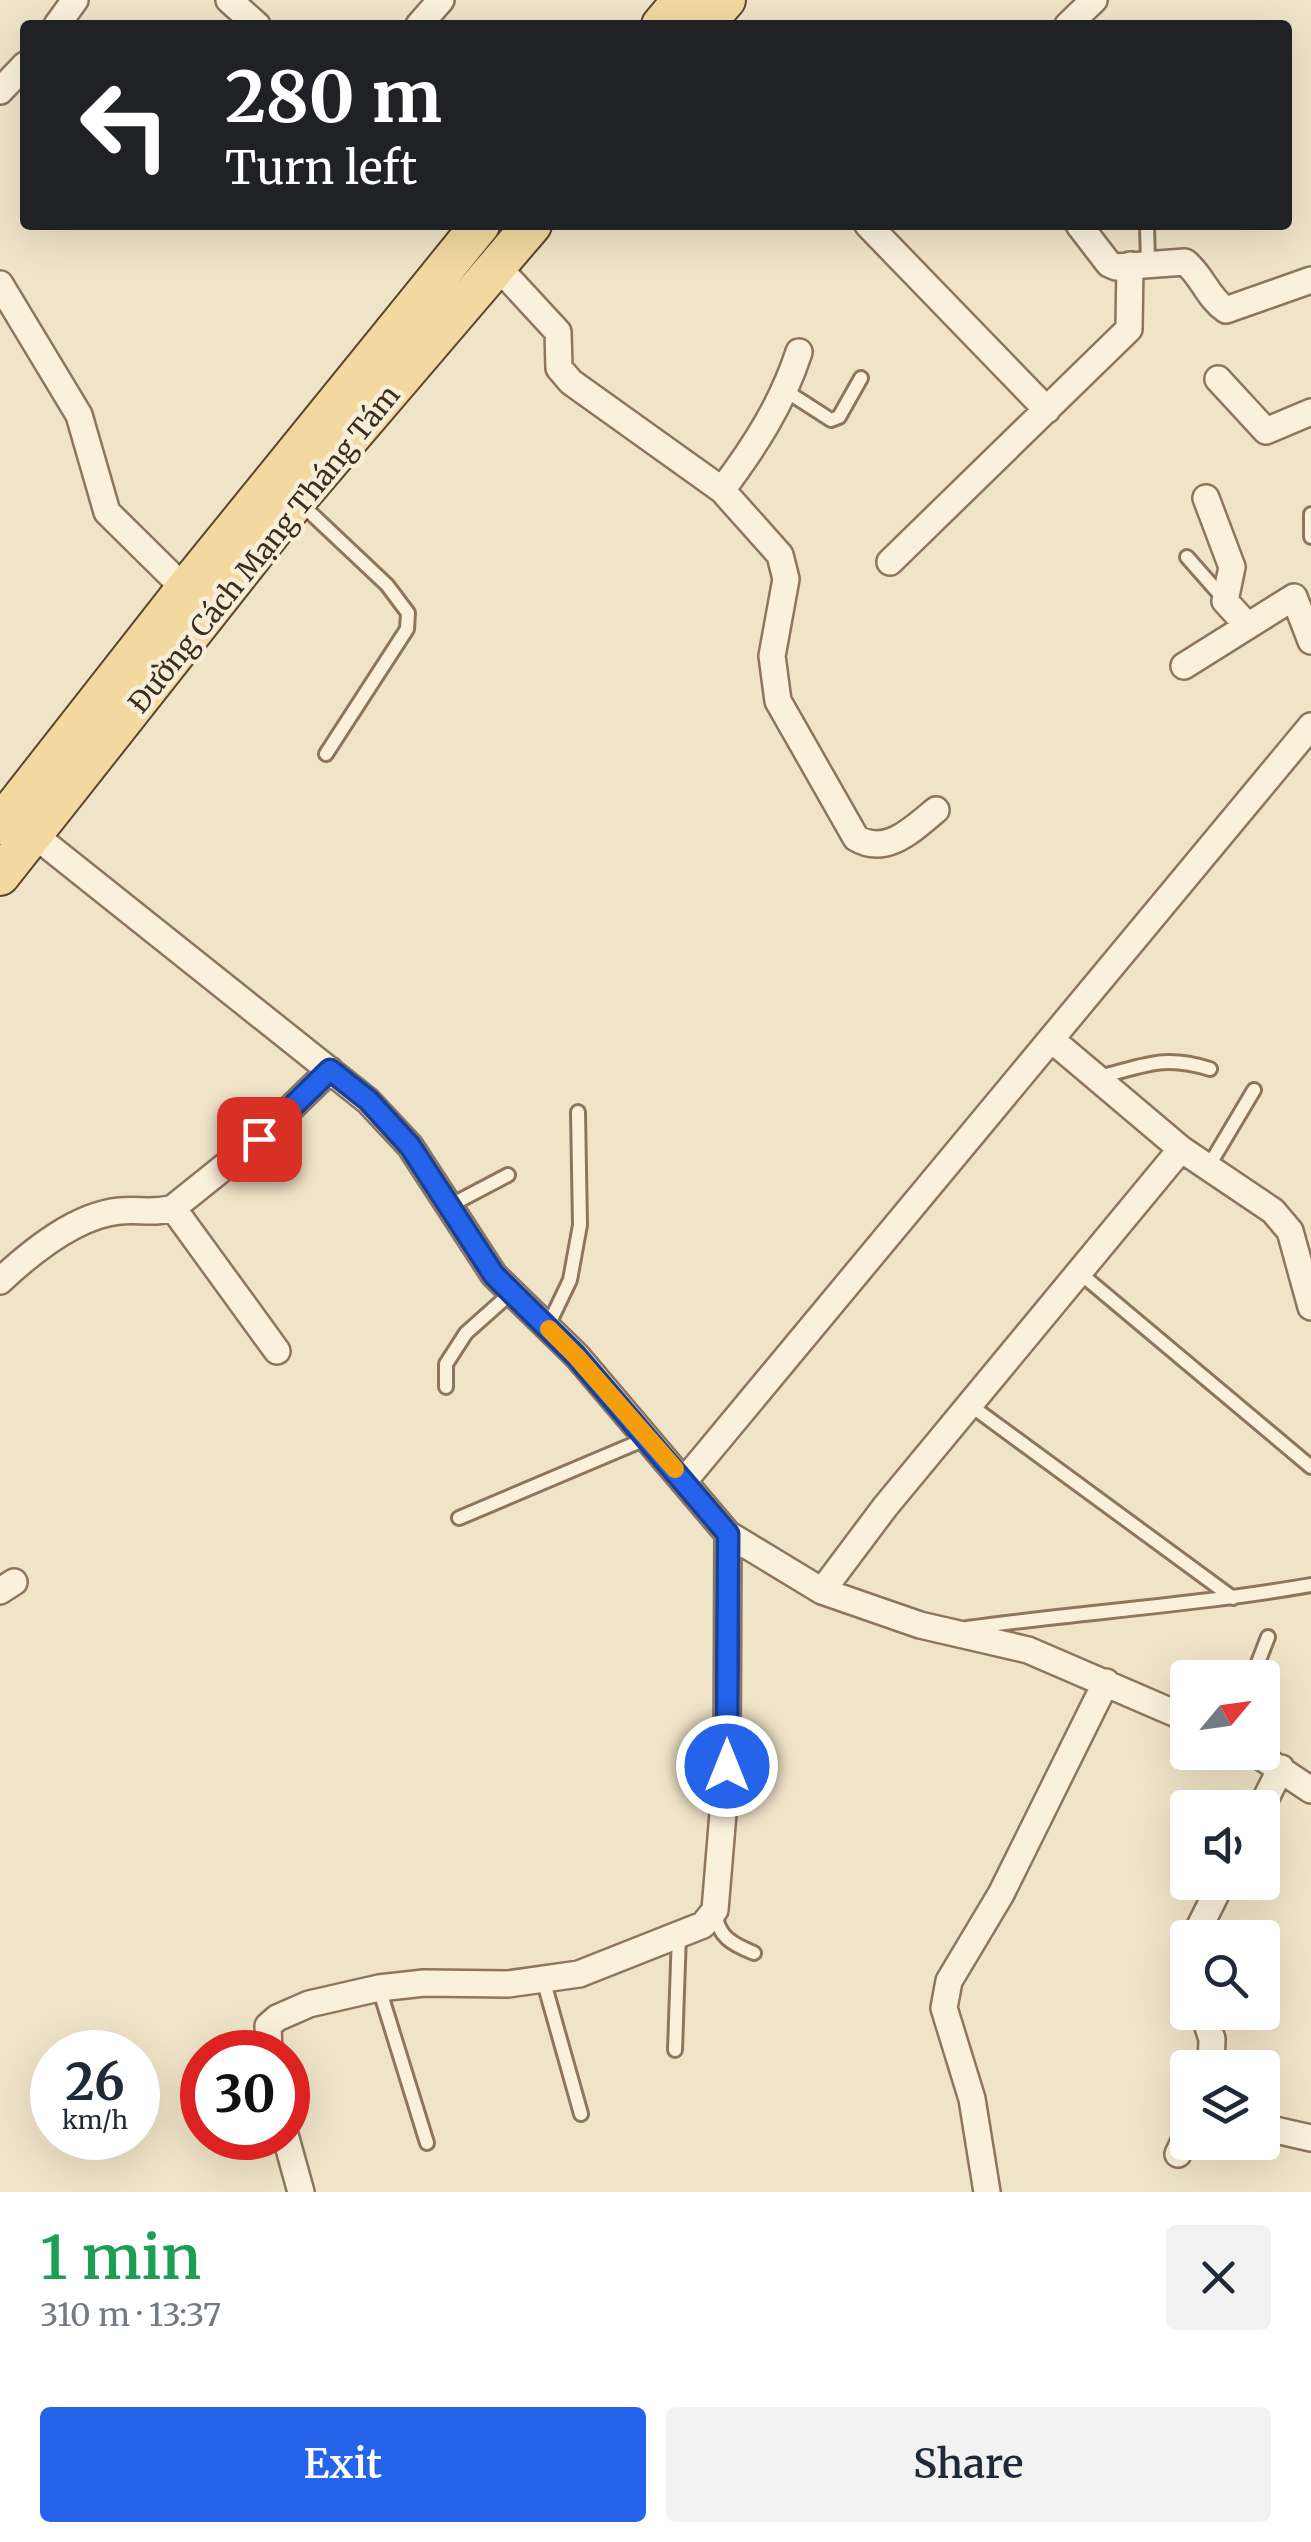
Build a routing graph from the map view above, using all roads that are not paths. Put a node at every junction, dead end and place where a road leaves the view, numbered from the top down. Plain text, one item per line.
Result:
1 (76, 0) edge
2 (230, 0) edge
3 (441, 0) edge
4 (726, 0) edge
5 (1094, 0) edge
6 (678, 18) edge
7 (61, 20) edge
8 (252, 20) edge
9 (424, 20) edge
10 (1073, 20) edge
11 (20, 70) edge
12 (0, 92) edge
13 (476, 230) edge
14 (873, 230) edge
15 (1083, 230) edge
16 (1146, 230) edge
17 (510, 240) edge
18 (1139, 264) junction
19 (0, 284) edge
20 (1308, 290) edge
21 (799, 352) dead end
22 (861, 378) dead end
23 (1218, 379) dead end
24 (786, 391) junction
25 (1047, 410) junction
26 (1311, 412) edge
27 (722, 490) junction
28 (285, 491) junction
29 (1206, 498) dead end
30 (1311, 514) edge
31 (1311, 537) edge
32 (1186, 557) dead end
33 (890, 562) dead end
34 (185, 589) junction
35 (1226, 601) junction
36 (1246, 624) junction
37 (1311, 640) edge
38 (1184, 666) dead end
39 (1311, 726) edge
40 (326, 754) dead end
41 (936, 810) dead end
42 (11, 821) edge
43 (0, 876) edge
44 (1052, 1040) junction
45 (1210, 1069) dead end
46 (330, 1070) junction
47 (1097, 1078) junction
48 (1254, 1090) dead end
49 (578, 1112) dead end
50 (1181, 1150) junction
51 (1207, 1168) junction
52 (508, 1175) dead end
53 (448, 1206) junction
54 (173, 1208) junction
55 (1080, 1274) junction
56 (0, 1281) edge
57 (511, 1292) junction
58 (1311, 1307) edge
59 (547, 1328) junction
60 (277, 1351) dead end
61 (446, 1387) dead end
62 (970, 1404) junction
63 (648, 1438) junction
64 (1311, 1467) edge
65 (685, 1480) junction
66 (458, 1518) dead end
67 (728, 1534) junction
68 (1311, 1584) edge
69 (822, 1590) junction
70 (1234, 1598) junction
71 (945, 1631) junction
72 (1268, 1637) dead end
73 (1259, 1660) edge
74 (1106, 1682) junction
75 (1170, 1711) edge
76 (1281, 1768) joint
77 (1269, 1790) edge
78 (1311, 1790) edge
79 (715, 1910) junction
80 (679, 1934) junction
81 (754, 1953) dead end
82 (543, 1979) junction
83 (380, 1988) junction
84 (268, 2030) edge
85 (675, 2050) dead end
86 (581, 2114) dead end
87 (1280, 2131) edge
88 (1311, 2138) edge
89 (427, 2143) dead end
90 (292, 2160) edge
91 (300, 2192) edge
92 (987, 2192) edge

1 - 7 street
2 - 8 street
3 - 9 street
4 - 6 main road
5 - 10 street
11 - 12 street
13 - 28 main road, Đường Cách Mạng Tháng Tám
14 - 25 street
15 - 18 street
16 - 18 lane
17 - 27 street
17 - 28 main road, Đường Cách Mạng Tháng Tám
18 - 20 street
18 - 25 street
19 - 34 street
21 - 24 street
22 - 24 lane
23 - 26 street
24 - 27 street
25 - 33 street
27 - 41 street
28 - 34 main road, Đường Cách Mạng Tháng Tám
28 - 40 lane
28 - 42 main road, Đường Cách Mạng Tháng Tám
29 - 35 street
30 - 31 lane
32 - 35 lane
34 - 42 main road, Đường Cách Mạng Tháng Tám
35 - 36 street
36 - 37 street
36 - 38 street
39 - 44 street
42 - 43 main road, Đường Cách Mạng Tháng Tám
42 - 46 street
44 - 47 street
44 - 65 street
45 - 47 lane
46 - 53 street
46 - 54 street
47 - 50 street
48 - 51 lane
49 - 59 lane
50 - 51 street
50 - 55 street
51 - 58 street
52 - 53 lane
53 - 57 street
54 - 56 street
54 - 60 street
55 - 62 street
55 - 64 lane
57 - 59 street
57 - 61 lane
59 - 63 street
62 - 69 street
62 - 70 lane
63 - 65 street
63 - 66 lane
65 - 67 street
67 - 69 street
67 - 79 street
68 - 70 lane
69 - 71 street
70 - 71 lane
71 - 74 street
72 - 73 lane
74 - 75 street
74 - 92 street
76 - 77 street
76 - 78 street
79 - 80 street
79 - 81 lane
80 - 82 street
80 - 85 lane
82 - 83 street
82 - 86 lane
83 - 84 street
83 - 89 lane
87 - 88 street
90 - 91 street

